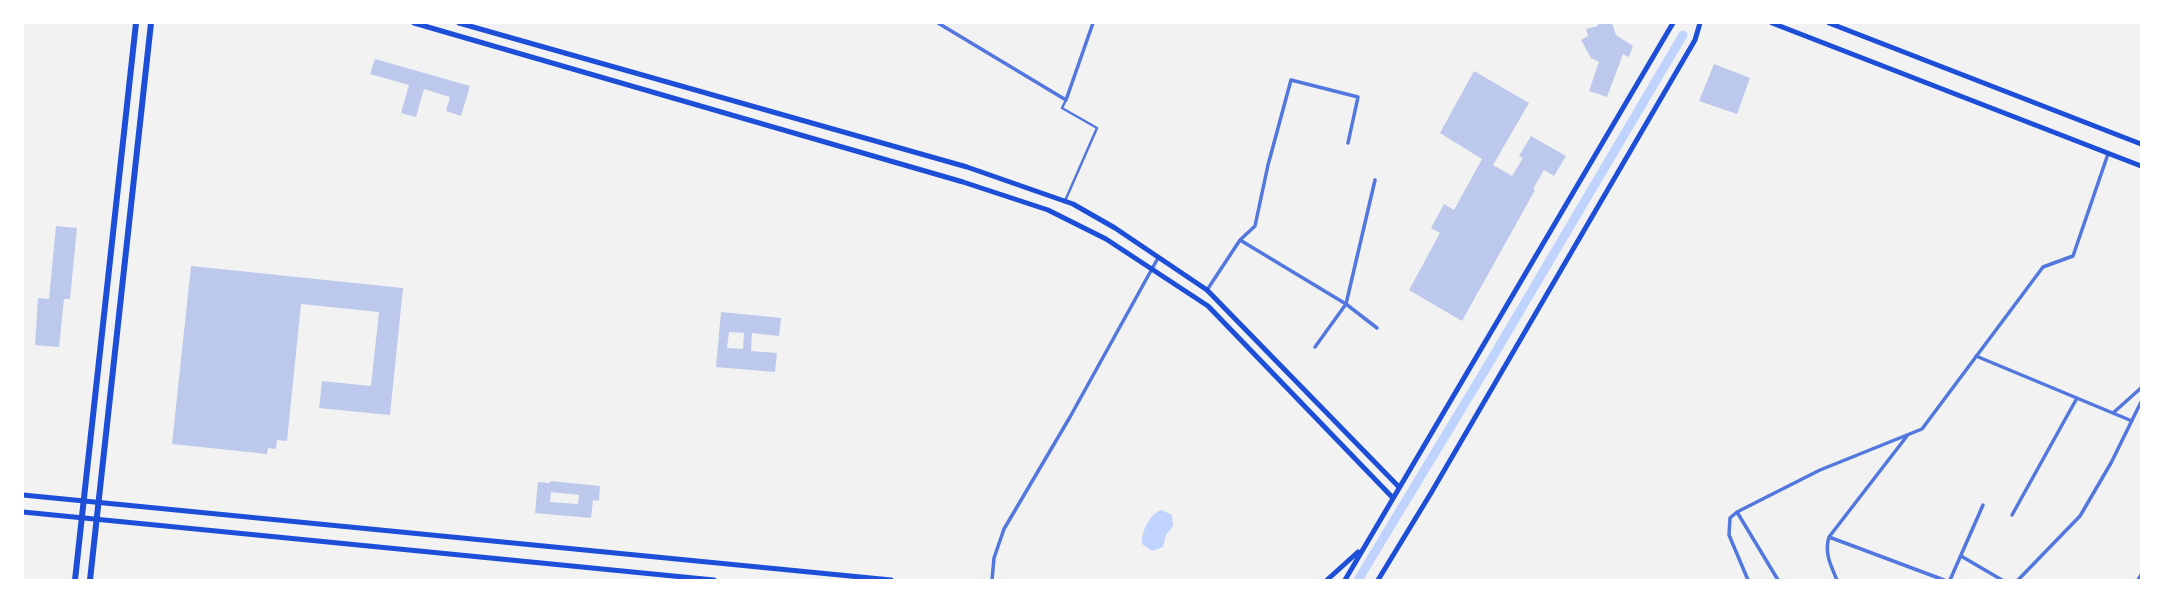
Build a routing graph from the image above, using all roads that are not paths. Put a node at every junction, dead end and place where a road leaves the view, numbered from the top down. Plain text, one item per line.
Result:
1 (136, 23) edge
2 (151, 23) edge
3 (414, 23) edge
4 (459, 23) edge
5 (938, 23) edge
6 (1093, 23) edge
7 (1706, 23) edge
8 (1772, 23) edge
9 (1829, 23) edge
10 (1672, 24) edge
11 (1700, 26) edge
12 (560, 51) junction
13 (556, 65) junction
14 (1066, 100) junction
15 (1348, 143) dead end
16 (2141, 144) edge
17 (2108, 154) junction
18 (2141, 166) edge
19 (1375, 180) dead end
20 (1065, 201) junction
21 (1240, 240) junction
22 (1159, 256) junction
23 (1151, 270) junction
24 (1207, 290) junction
25 (1346, 304) junction
26 (1377, 328) dead end
27 (1315, 347) dead end
28 (1976, 356) junction
29 (2141, 388) edge
30 (2077, 398) junction
31 (2141, 402) edge
32 (2113, 413) junction
33 (2132, 421) junction
34 (1909, 434) junction
35 (1399, 487) junction
36 (23, 495) edge
37 (1393, 498) junction
38 (84, 502) junction
39 (99, 503) junction
40 (1983, 505) dead end
41 (23, 512) edge
42 (1737, 512) junction
43 (2012, 515) dead end
44 (82, 519) junction
45 (97, 520) junction
46 (1829, 537) junction
47 (1363, 548) junction
48 (1961, 556) junction
49 (2141, 575) edge
50 (75, 580) edge
51 (90, 580) edge
52 (714, 580) edge
53 (891, 580) edge
54 (992, 580) edge
55 (1327, 580) edge
56 (1345, 580) edge
57 (1378, 580) edge
58 (1748, 580) edge
59 (1778, 580) edge
60 (1838, 580) edge
61 (1944, 580) edge
62 (1950, 580) edge
63 (2002, 580) edge
64 (2018, 580) edge
65 (2138, 580) edge

1 - 38 main road
2 - 39 main road
3 - 13 main road
4 - 12 main road
5 - 14 street
6 - 14 street
7 - 11 main road
8 - 17 main road
9 - 16 main road
10 - 35 main road
11 - 57 main road
12 - 13 main road
12 - 20 main road
13 - 23 main road
14 - 20 street
15 - 21 street
17 - 18 main road
17 - 28 street
19 - 25 street
20 - 22 main road
21 - 24 street
21 - 25 street
22 - 23 street
22 - 24 main road
23 - 37 main road
23 - 54 street
24 - 35 main road
25 - 26 street
25 - 27 street
28 - 30 street
28 - 34 street
29 - 32 street
30 - 32 street
30 - 43 street
31 - 33 street
32 - 33 street
33 - 64 street
34 - 42 street
34 - 46 street
35 - 37 main road
36 - 38 main road
37 - 47 main road
38 - 39 main road
38 - 44 main road
39 - 45 main road
39 - 53 main road
40 - 48 street
41 - 44 main road
42 - 58 street
42 - 59 street
44 - 45 main road
44 - 50 main road
45 - 51 main road
45 - 52 main road
46 - 60 street
46 - 61 street
47 - 55 main road
47 - 56 main road
48 - 62 street
48 - 63 street
49 - 65 street

